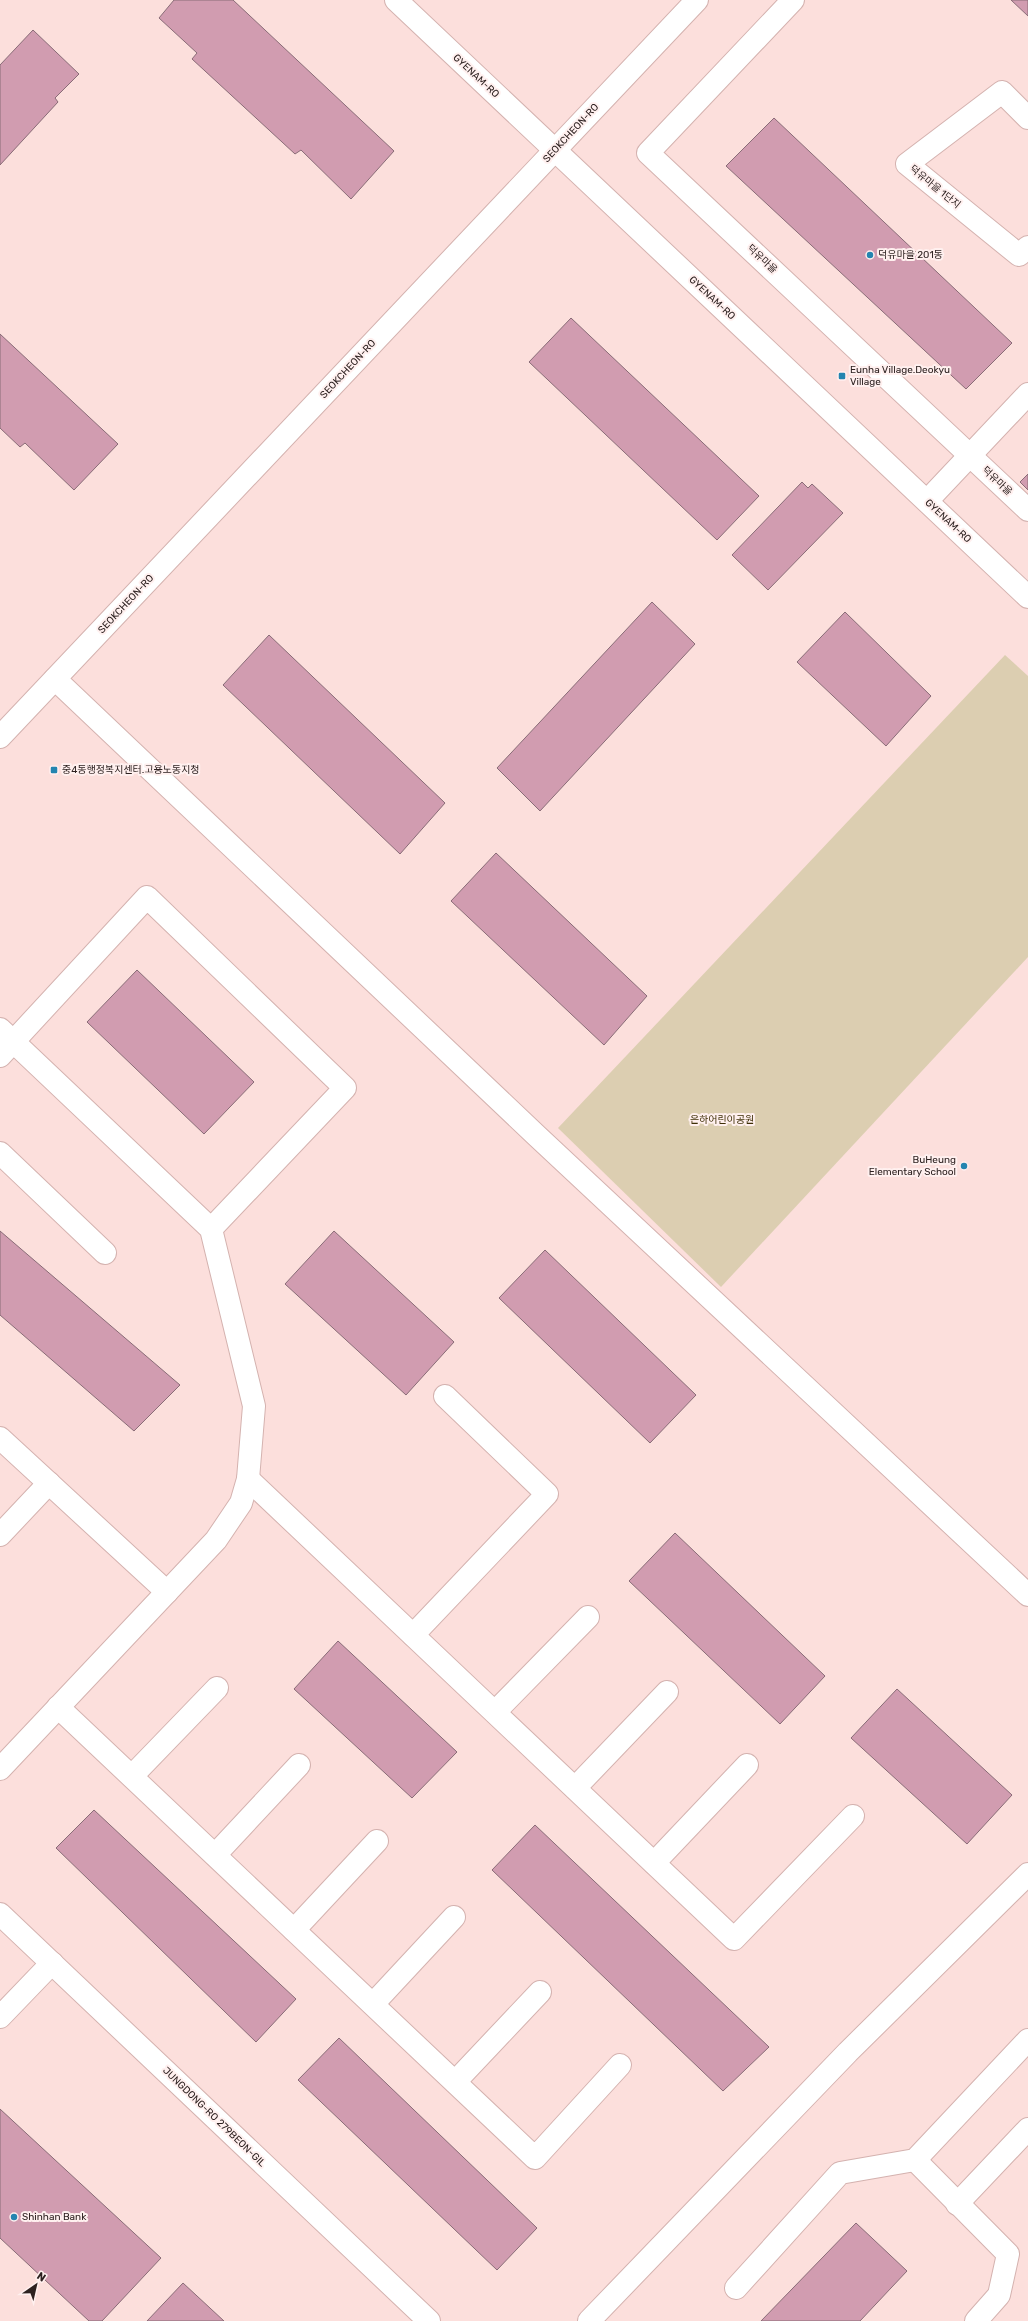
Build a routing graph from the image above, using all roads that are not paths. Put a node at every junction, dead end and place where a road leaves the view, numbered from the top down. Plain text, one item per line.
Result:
1 (396, 0) edge
2 (697, 0) edge
3 (793, 0) edge
4 (1028, 118) edge
5 (555, 150) junction
6 (1028, 247) edge
7 (1028, 394) edge
8 (969, 455) junction
9 (927, 501) junction
10 (1028, 510) edge
11 (1028, 597) edge
12 (55, 679) junction
13 (0, 737) edge
14 (5, 1042) edge
15 (0, 1153) edge
16 (211, 1229) junction
17 (105, 1253) dead end
18 (445, 1396) dead end
19 (0, 1438) edge
20 (248, 1479) junction
21 (49, 1483) junction
22 (0, 1536) edge
23 (167, 1592) junction
24 (1028, 1595) edge
25 (588, 1617) dead end
26 (413, 1635) junction
27 (217, 1688) dead end
28 (667, 1692) dead end
29 (58, 1707) junction
30 (495, 1712) junction
31 (746, 1765) dead end
32 (299, 1766) dead end
33 (0, 1769) edge
34 (132, 1776) junction
35 (575, 1788) junction
36 (853, 1816) dead end
37 (377, 1841) dead end
38 (215, 1855) junction
39 (654, 1863) junction
40 (1028, 1874) edge
41 (0, 1914) edge
42 (454, 1917) dead end
43 (294, 1930) junction
44 (52, 1963) junction
45 (540, 1992) dead end
46 (373, 2004) junction
47 (0, 2017) edge
48 (1028, 2040) edge
49 (620, 2065) dead end
50 (455, 2082) junction
51 (1028, 2130) edge
52 (915, 2160) junction
53 (957, 2204) junction
54 (736, 2288) dead end
55 (429, 2321) edge
56 (589, 2321) edge
57 (976, 2321) edge

1 - 5 street, GYENAM-RO
2 - 5 street, SEOKCHEON-RO
3 - 8 street, 덕유마을
4 - 6 street, 덕유마을 1단지
5 - 9 street, GYENAM-RO
5 - 12 street, SEOKCHEON-RO
7 - 8 street
8 - 9 street
8 - 10 street, 덕유마을
9 - 11 street, GYENAM-RO
12 - 13 street, SEOKCHEON-RO
12 - 24 street
14 - 16 street
14 - 16 street
15 - 17 street
16 - 20 street
18 - 26 street
19 - 21 street
20 - 23 street
20 - 26 street
21 - 22 street
21 - 23 street
23 - 29 street
25 - 30 street
26 - 30 street
27 - 34 street
28 - 35 street
29 - 33 street
29 - 34 street
30 - 35 street
31 - 39 street
32 - 38 street
34 - 38 street
35 - 39 street
36 - 39 street
37 - 43 street
38 - 43 street
40 - 56 street
41 - 44 street, JUNGDONG-RO 279BEON-GIL
42 - 46 street
43 - 46 street
44 - 47 street
44 - 55 street, JUNGDONG-RO 279BEON-GIL
45 - 50 street
46 - 50 street
48 - 52 street
49 - 50 street
51 - 53 street
52 - 53 street
52 - 54 street
53 - 57 street

